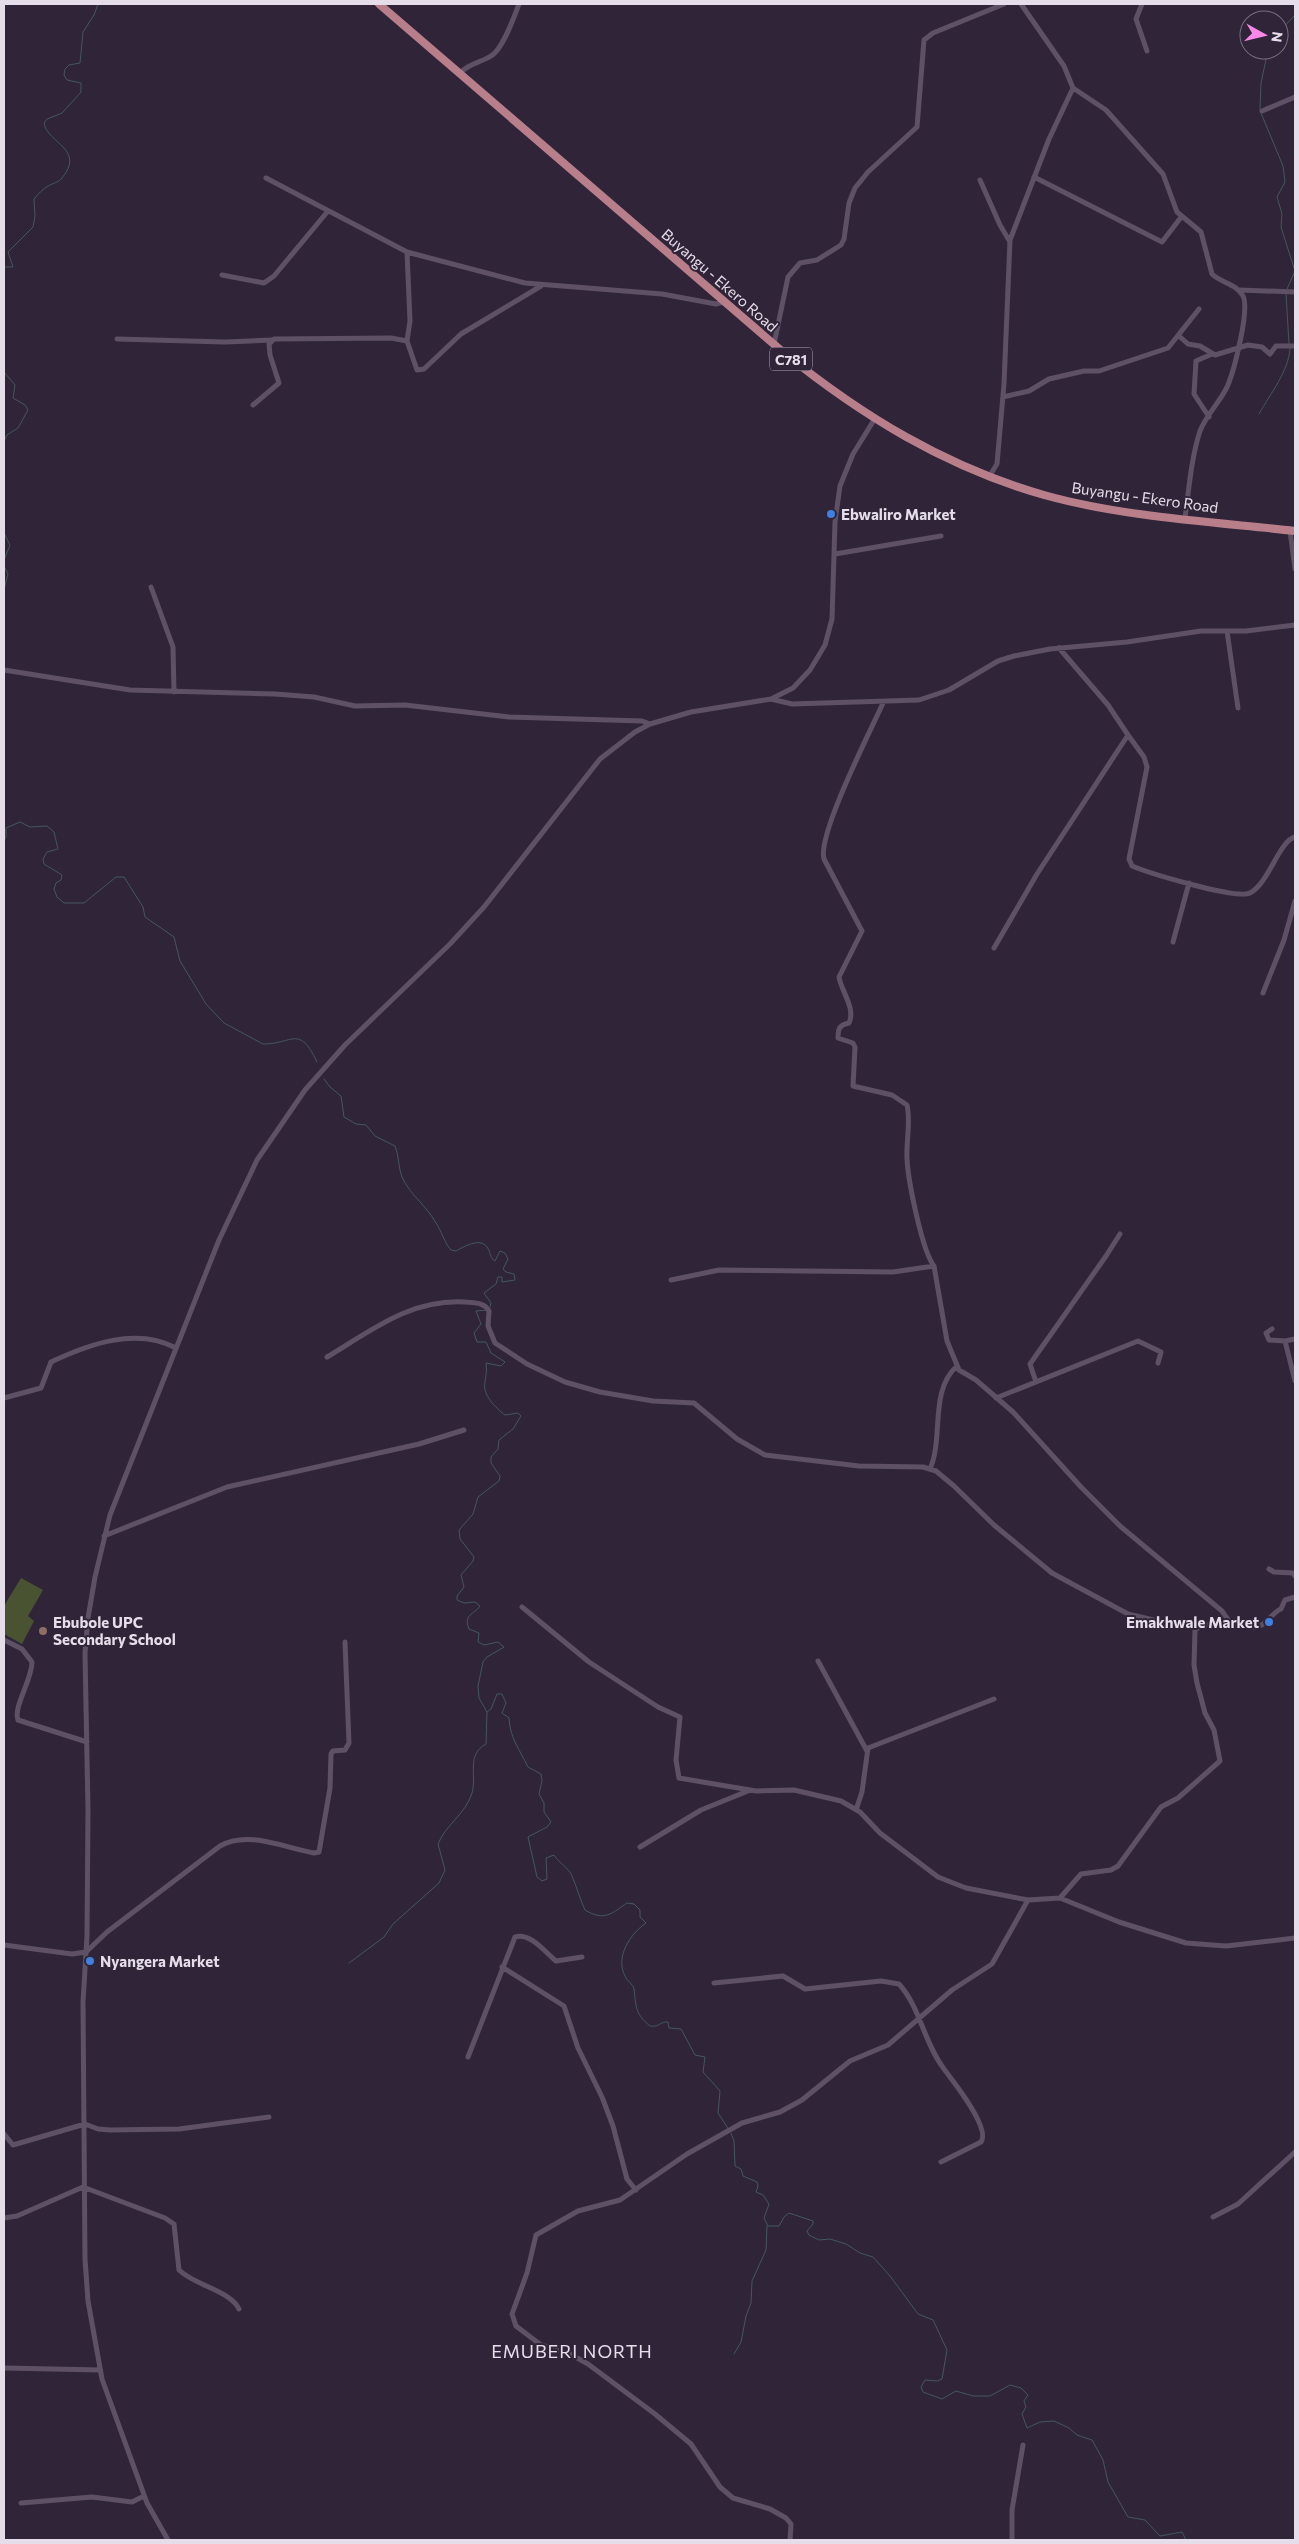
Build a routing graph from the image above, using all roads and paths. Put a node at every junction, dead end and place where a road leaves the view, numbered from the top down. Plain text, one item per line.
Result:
1 (380, 4) edge
2 (518, 4) edge
3 (1004, 4) edge
4 (1022, 4) edge
5 (1142, 4) edge
6 (1147, 51) dead end
7 (460, 73) junction
8 (1073, 88) junction
9 (1295, 97) edge
10 (1262, 111) dead end
11 (1034, 177) junction
12 (266, 178) dead end
13 (980, 180) dead end
14 (328, 211) junction
15 (1182, 216) junction
16 (1010, 242) junction
17 (407, 252) junction
18 (222, 275) dead end
19 (542, 286) junction
20 (1238, 290) junction
21 (1295, 292) edge
22 (724, 302) junction
23 (1199, 309) dead end
24 (1179, 336) junction
25 (117, 339) dead end
26 (272, 340) junction
27 (407, 341) junction
28 (774, 344) junction
29 (1238, 346) junction
30 (1295, 346) edge
31 (1212, 354) junction
32 (1003, 397) junction
33 (253, 405) dead end
34 (1209, 416) junction
35 (874, 420) junction
36 (989, 477) junction
37 (1185, 518) junction
38 (1292, 531) edge
39 (941, 536) dead end
40 (835, 554) junction
41 (1295, 569) edge
42 (152, 587) dead end
43 (1295, 625) edge
44 (1227, 631) junction
45 (1059, 648) junction
46 (4, 670) edge
47 (174, 692) junction
48 (771, 699) junction
49 (884, 703) junction
50 (1238, 708) dead end
51 (650, 724) junction
52 (1128, 735) junction
53 (1295, 838) edge
54 (1189, 883) junction
55 (1295, 901) edge
56 (1174, 942) dead end
57 (994, 948) dead end
58 (1263, 993) dead end
59 (1120, 1234) dead end
60 (934, 1266) junction
61 (671, 1280) dead end
62 (1272, 1329) dead end
63 (1295, 1339) edge
64 (1285, 1341) junction
65 (176, 1348) junction
66 (327, 1357) dead end
67 (1158, 1364) dead end
68 (957, 1366) junction
69 (1295, 1381) edge
70 (1036, 1382) junction
71 (4, 1398) edge
72 (996, 1398) junction
73 (464, 1430) dead end
74 (930, 1469) junction
75 (104, 1536) junction
76 (1270, 1569) dead end
77 (1295, 1576) edge
78 (1295, 1597) edge
79 (522, 1607) dead end
80 (1231, 1624) junction
81 (1200, 1626) junction
82 (4, 1640) edge
83 (346, 1642) dead end
84 (818, 1662) dead end
85 (994, 1699) dead end
86 (88, 1742) junction
87 (866, 1751) junction
88 (748, 1790) junction
89 (856, 1810) junction
90 (640, 1847) dead end
91 (1060, 1898) junction
92 (1028, 1900) junction
93 (1295, 1938) edge
94 (4, 1945) edge
95 (86, 1952) junction
96 (582, 1958) dead end
97 (502, 1967) junction
98 (714, 1983) dead end
99 (918, 2020) junction
100 (468, 2057) dead end
101 (268, 2117) dead end
102 (85, 2124) junction
103 (4, 2134) edge
104 (1295, 2152) edge
105 (941, 2162) dead end
106 (83, 2187) junction
107 (636, 2190) junction
108 (1213, 2217) dead end
109 (4, 2218) edge
110 (239, 2309) dead end
111 (4, 2368) edge
112 (100, 2370) junction
113 (1024, 2445) dead end
114 (144, 2496) junction
115 (21, 2503) dead end
116 (168, 2540) edge
117 (790, 2540) edge
118 (1012, 2540) edge

1 - 7 main road, Buyangu - Ekero Road / C781
2 - 7 street
3 - 28 street
4 - 8 street
5 - 6 street
7 - 22 main road, Buyangu - Ekero Road / C781
8 - 11 street
8 - 15 street
9 - 10 street
11 - 15 street
11 - 16 street
12 - 14 street
13 - 16 street
14 - 17 street
14 - 18 street
15 - 20 street
16 - 32 street
17 - 19 street
17 - 27 street
19 - 22 street
19 - 27 street
20 - 21 street
20 - 29 street
22 - 28 main road, Buyangu - Ekero Road / C781
23 - 24 street
24 - 31 street
24 - 32 street
25 - 26 street
26 - 27 street
26 - 33 street
28 - 35 main road, Buyangu - Ekero Road / C781
29 - 30 street
29 - 31 street
29 - 34 street
31 - 34 street
32 - 36 street
34 - 37 street
35 - 36 main road, Buyangu - Ekero Road / C781
35 - 40 street
36 - 37 main road, Buyangu - Ekero Road / C781
37 - 38 main road, Buyangu - Ekero Road / C781
38 - 41 street
39 - 40 street
40 - 48 street
42 - 47 street
43 - 44 street
44 - 45 street
44 - 50 street
45 - 49 street
45 - 52 street
46 - 47 street
47 - 51 street
48 - 49 street
48 - 51 street
49 - 60 street
51 - 65 street
52 - 54 street
52 - 57 street
53 - 54 street
54 - 56 street
55 - 58 street
59 - 70 street
60 - 61 street
60 - 68 street
62 - 64 street
63 - 64 street
64 - 69 street
65 - 71 street
65 - 75 street
66 - 74 street
67 - 70 street
68 - 72 street
68 - 74 street
70 - 72 street
72 - 80 street
73 - 75 street
74 - 81 street
75 - 86 street
76 - 77 street
78 - 80 street
79 - 88 street
80 - 81 street
81 - 91 street
82 - 86 street
83 - 95 street
84 - 87 street
85 - 87 street
86 - 95 street
87 - 89 street
88 - 89 street
88 - 90 street
89 - 92 street
91 - 92 street
91 - 93 street
92 - 99 street
94 - 95 street
95 - 102 street
96 - 97 street
97 - 100 street
97 - 107 street
98 - 99 street
99 - 105 street
99 - 107 street
101 - 102 street
102 - 103 street
102 - 106 street
104 - 108 street
106 - 109 street
106 - 110 street
106 - 112 street
107 - 117 street
111 - 112 street
112 - 114 street
113 - 118 street
114 - 115 street
114 - 116 street

